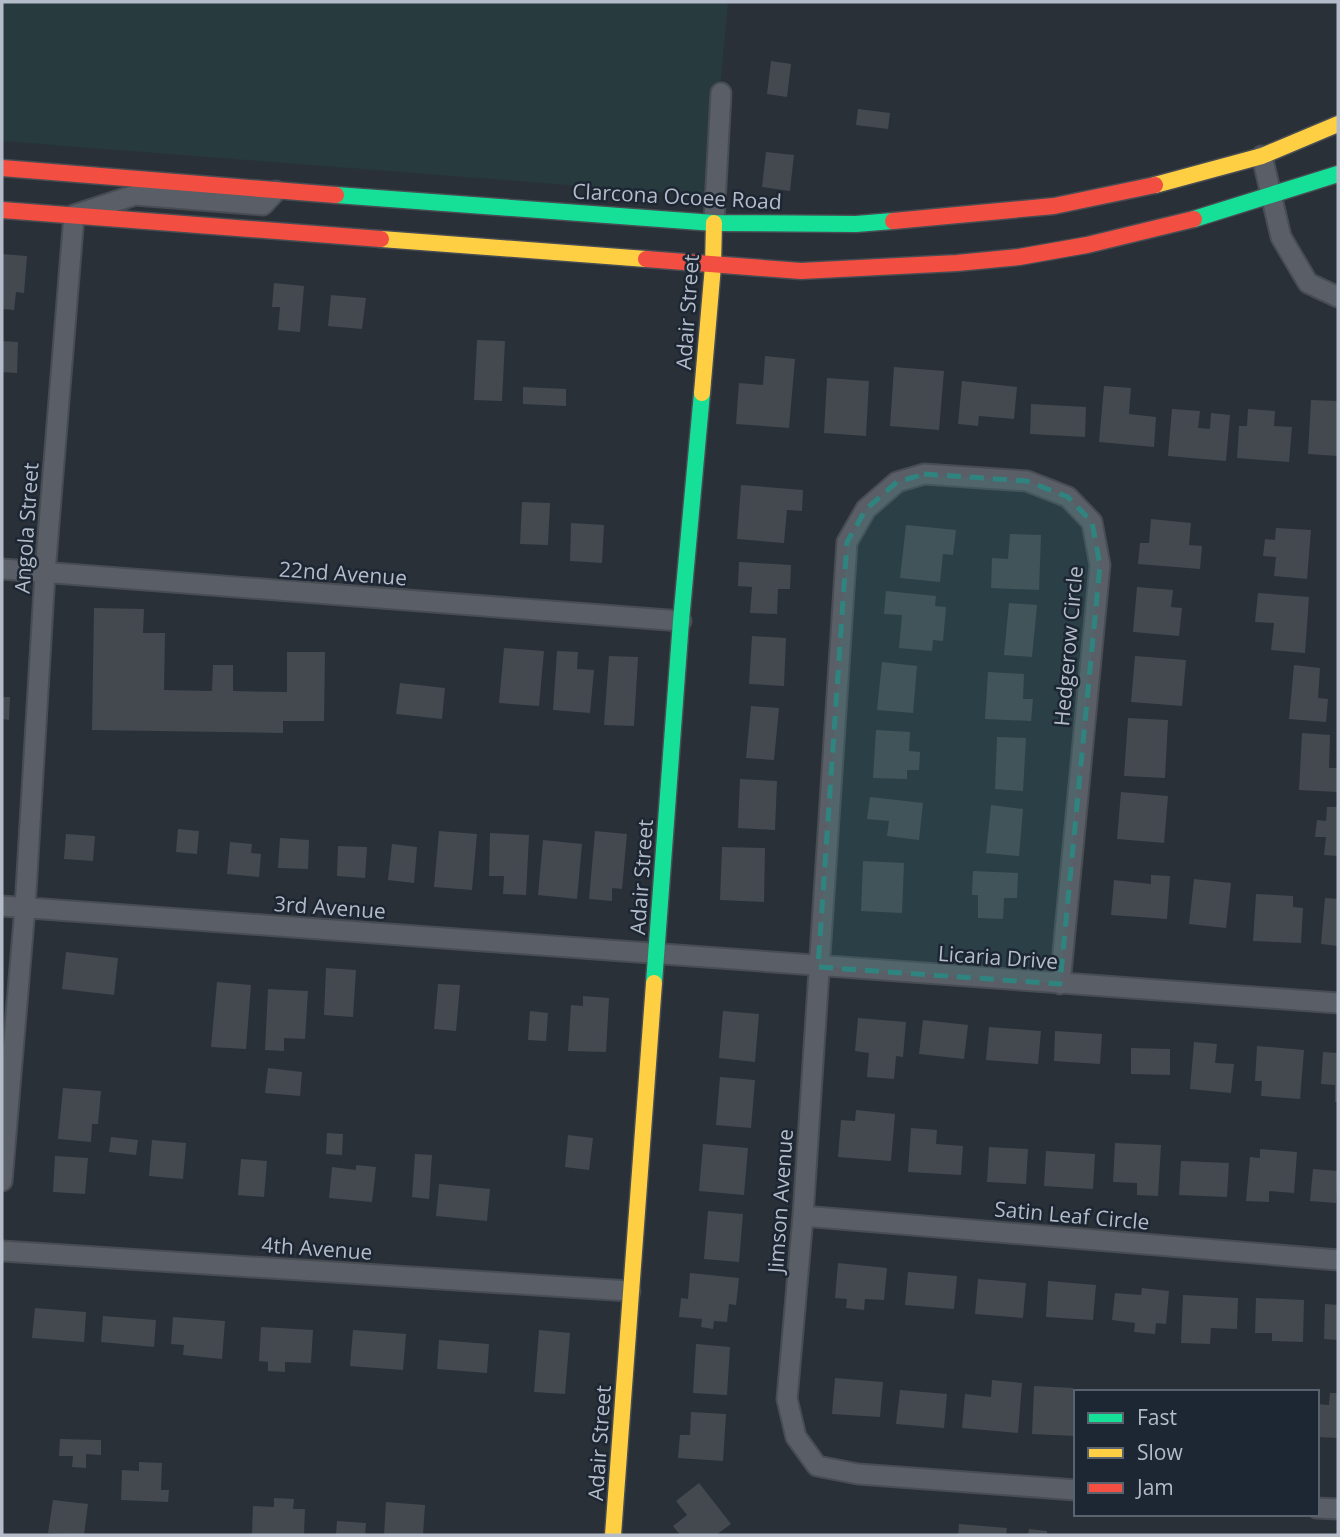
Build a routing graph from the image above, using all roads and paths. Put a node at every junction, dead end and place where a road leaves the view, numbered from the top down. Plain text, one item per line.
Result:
1 (721, 93) dead end
2 (1338, 124) edge
3 (1262, 156) junction
4 (2, 168) edge
5 (1338, 174) edge
6 (276, 191) junction
7 (1272, 196) junction
8 (2, 210) edge
9 (75, 215) junction
10 (714, 223) junction
11 (713, 266) junction
12 (1338, 298) edge
13 (2, 569) edge
14 (45, 573) junction
15 (681, 621) junction
16 (2, 906) edge
17 (24, 908) junction
18 (656, 954) junction
19 (818, 967) junction
20 (1060, 984) junction
21 (1338, 1003) edge
22 (2, 1181) edge
23 (803, 1216) junction
24 (2, 1251) edge
25 (1338, 1260) edge
26 (630, 1291) junction
27 (1074, 1490) edge
28 (1319, 1508) edge
29 (1338, 1509) edge
30 (613, 1535) edge

1 - 10 street
2 - 3 street, Clarcona Ocoee Road
3 - 7 street
3 - 10 street, Clarcona Ocoee Road
4 - 6 street, Clarcona Ocoee Road
5 - 7 street
6 - 9 street
6 - 10 street, Clarcona Ocoee Road
7 - 11 street
7 - 12 street
8 - 9 street
9 - 11 street
9 - 14 street, Angola Street
10 - 11 street, Adair Street
11 - 15 street, Adair Street
13 - 14 street, 22nd Avenue
14 - 15 street, 22nd Avenue
14 - 17 street, Angola Street
15 - 18 street, Adair Street
16 - 17 street, 3rd Avenue
17 - 18 street, 3rd Avenue
17 - 22 street, Angola Street
18 - 19 street, Licaria Drive
18 - 26 street, Adair Street
19 - 20 street, Licaria Drive
19 - 20 street, Hedgerow Circle
19 - 23 street, Jimson Avenue
20 - 21 street, Licaria Drive
23 - 25 street, Satin Leaf Circle
23 - 27 street, Jimson Avenue
24 - 26 street, 4th Avenue
26 - 30 street, Adair Street
28 - 29 street

